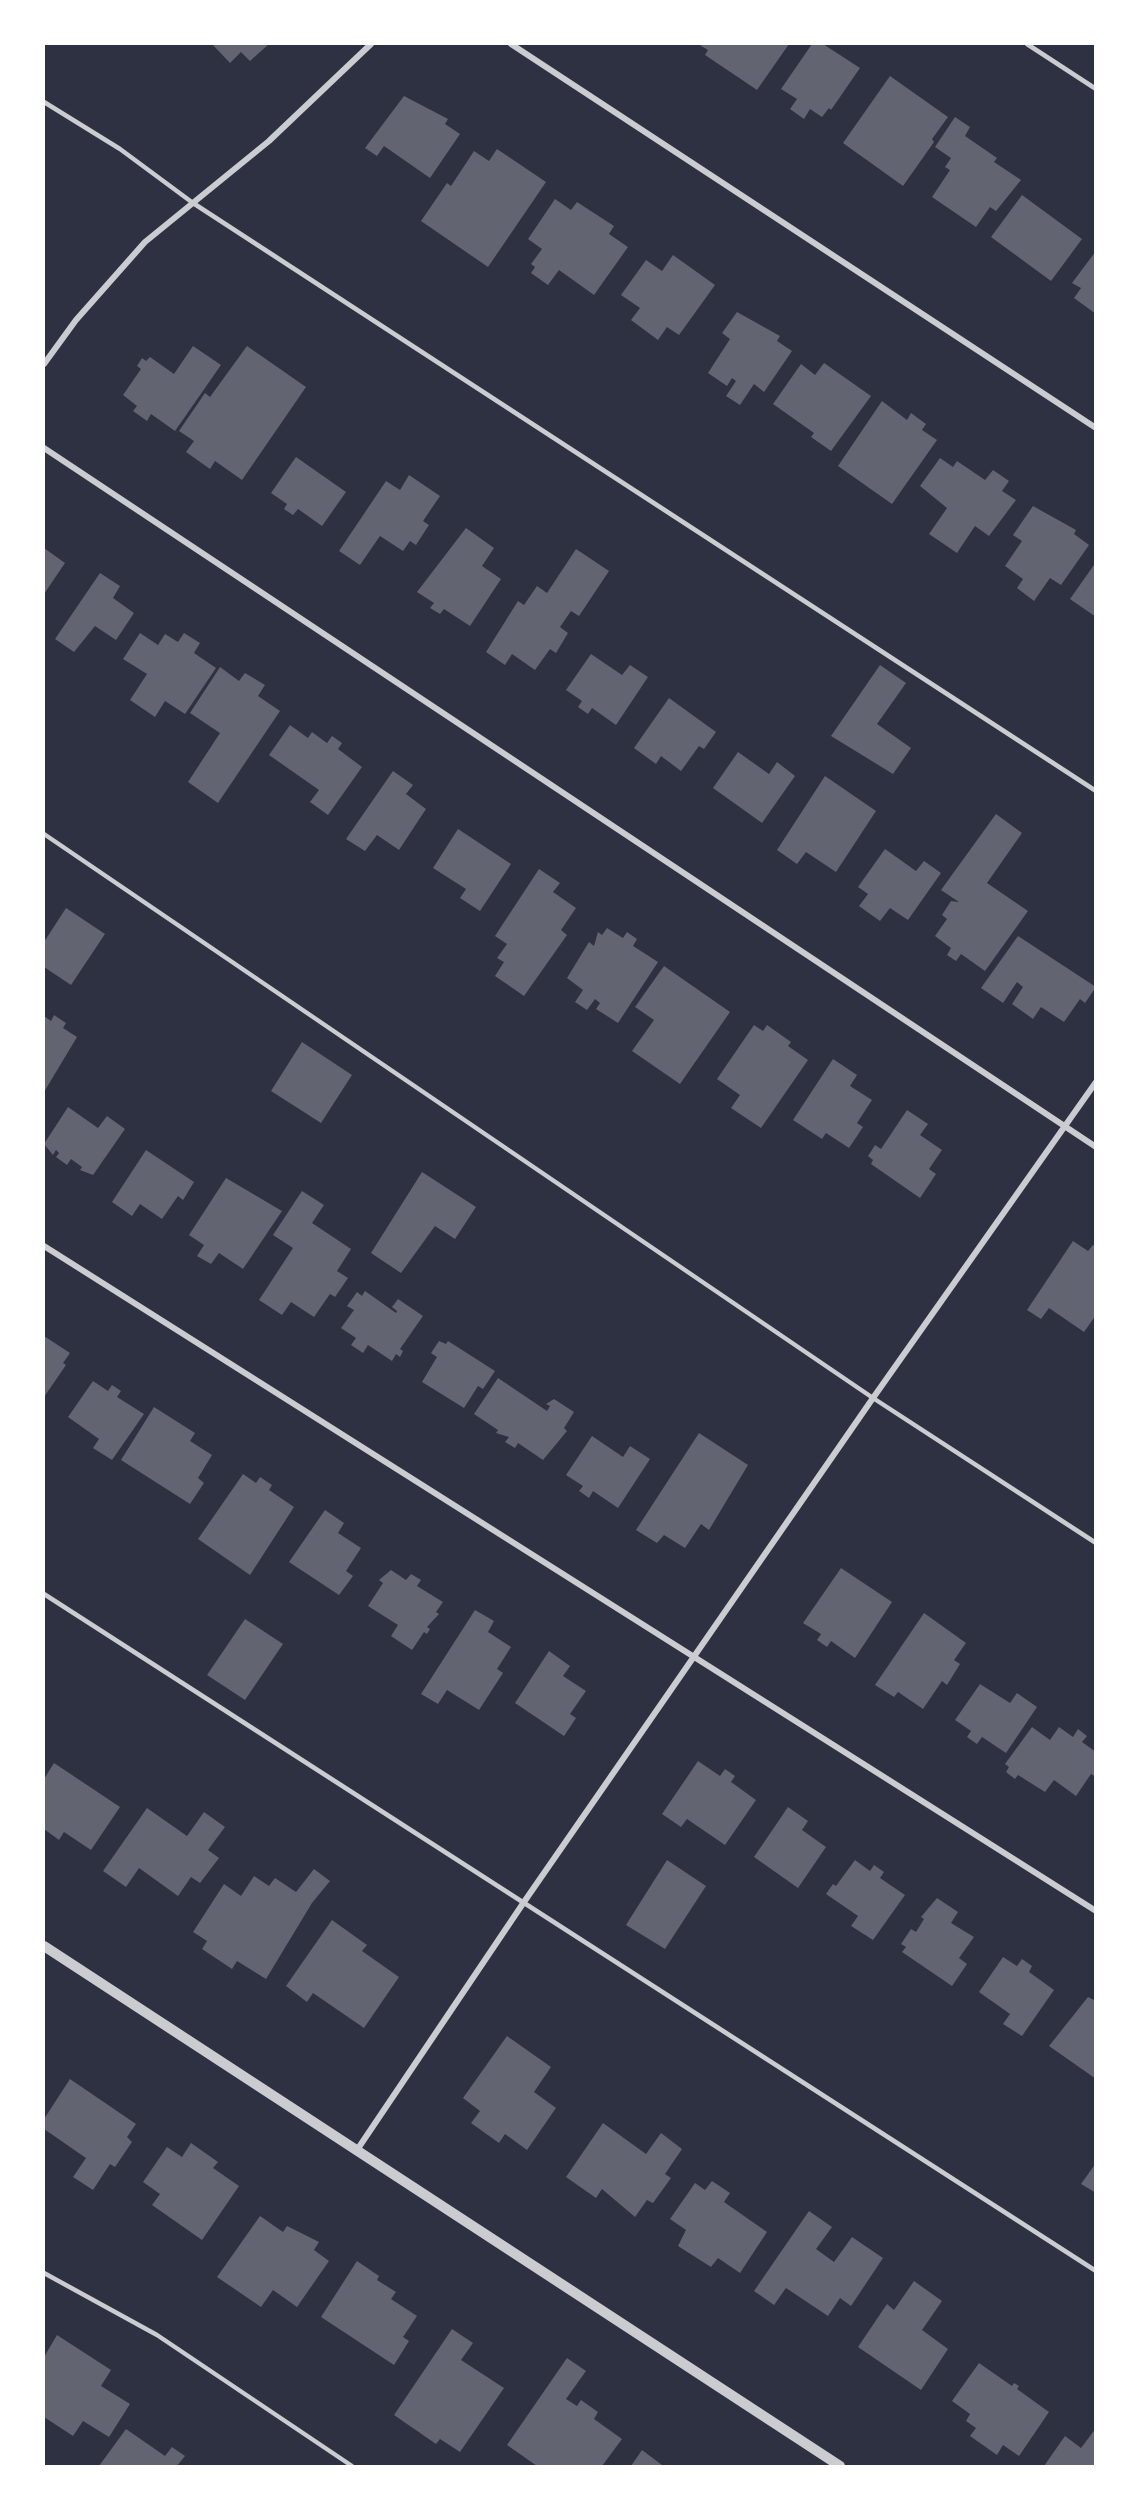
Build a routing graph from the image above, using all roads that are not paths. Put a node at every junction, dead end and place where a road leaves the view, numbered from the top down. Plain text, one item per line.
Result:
1 (371, 44) edge
2 (511, 44) edge
3 (1028, 44) edge
4 (1095, 88) edge
5 (44, 102) edge
6 (193, 202) junction
7 (44, 364) edge
8 (1095, 428) edge
9 (44, 448) edge
10 (1095, 791) edge
11 (44, 834) edge
12 (1095, 1082) edge
13 (1065, 1126) junction
14 (1095, 1147) edge
15 (44, 1246) edge
16 (873, 1398) junction
17 (1095, 1543) edge
18 (44, 1594) edge
19 (694, 1657) junction
20 (524, 1902) junction
21 (1095, 1911) edge
22 (44, 1946) edge
23 (357, 2150) junction
24 (1095, 2271) edge
25 (44, 2273) edge
26 (352, 2466) edge
27 (840, 2466) edge

1 - 6 street
2 - 8 street
3 - 4 lane
5 - 6 lane
6 - 7 street
6 - 10 lane
9 - 13 street
11 - 16 lane
12 - 13 street
13 - 14 street
13 - 16 street
15 - 19 street
16 - 17 lane
16 - 19 street
18 - 20 lane
19 - 20 street
19 - 21 street
20 - 23 street
20 - 24 lane
22 - 23 street
23 - 27 street
25 - 26 lane

